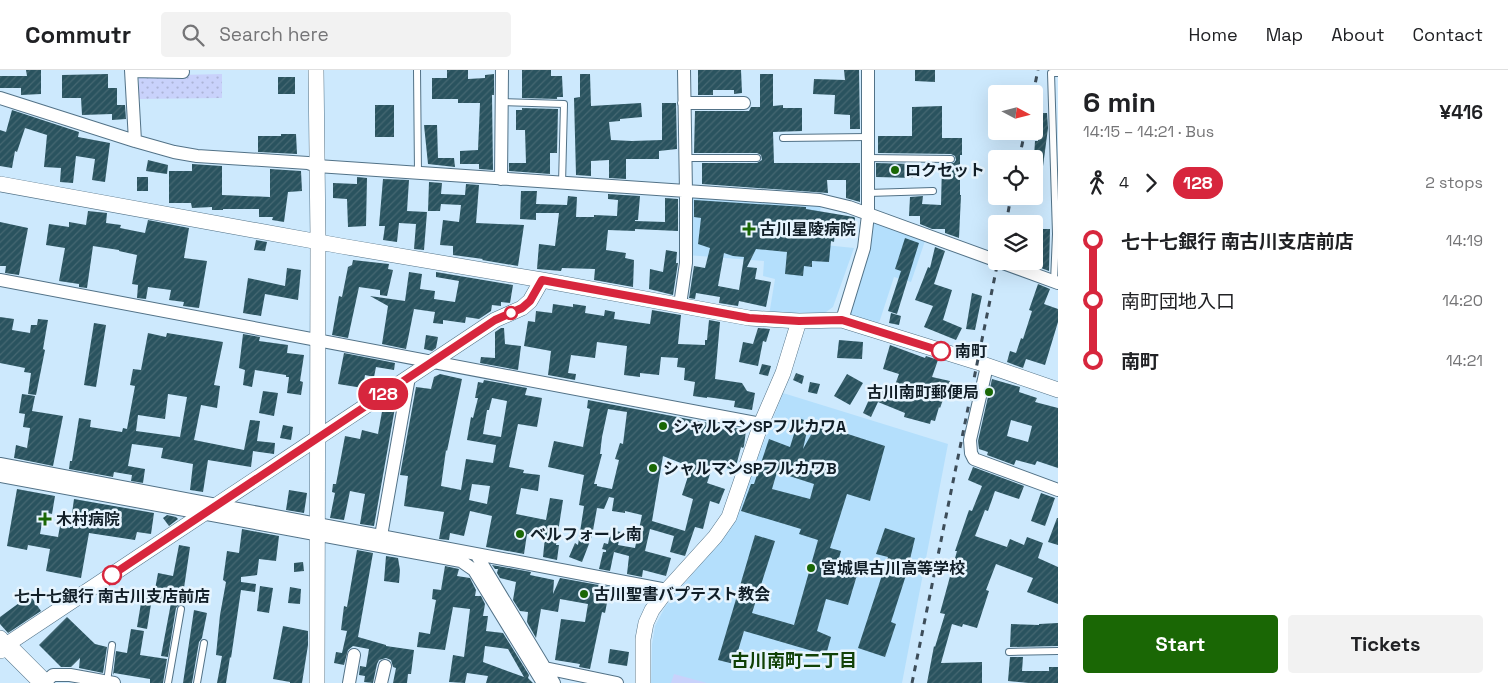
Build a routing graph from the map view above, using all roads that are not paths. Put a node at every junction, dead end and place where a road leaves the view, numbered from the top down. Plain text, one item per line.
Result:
1 (316, 70) edge
2 (417, 70) edge
3 (502, 70) edge
4 (684, 70) edge
5 (868, 70) edge
6 (131, 71) edge
7 (183, 72) dead end
8 (1058, 73) edge
9 (0, 98) edge
10 (501, 102) junction
11 (684, 103) junction
12 (744, 103) dead end
13 (868, 137) junction
14 (783, 138) dead end
15 (135, 141) junction
16 (685, 158) junction
17 (757, 158) dead end
18 (868, 158) junction
19 (951, 159) dead end
20 (317, 166) junction
21 (418, 173) junction
22 (501, 179) junction
23 (0, 184) edge
24 (562, 184) junction
25 (933, 191) dead end
26 (686, 193) junction
27 (868, 193) junction
28 (868, 215) junction
29 (318, 240) junction
30 (0, 280) edge
31 (542, 280) junction
32 (1056, 282) edge
33 (680, 305) junction
34 (842, 320) junction
35 (799, 321) junction
36 (317, 341) junction
37 (432, 362) junction
38 (987, 366) junction
39 (409, 377) junction
40 (1058, 390) edge
41 (761, 424) junction
42 (317, 438) junction
43 (0, 464) edge
44 (0, 476) edge
45 (1058, 490) edge
46 (216, 505) junction
47 (203, 514) junction
48 (317, 529) junction
49 (381, 536) junction
50 (431, 550) junction
51 (476, 554) junction
52 (667, 590) junction
53 (181, 609) dead end
54 (204, 643) dead end
55 (2, 644) edge
56 (112, 645) dead end
57 (1058, 650) edge
58 (1009, 652) dead end
59 (354, 655) dead end
60 (385, 666) dead end
61 (541, 673) edge
62 (110, 682) edge
63 (44, 683) edge
64 (168, 683) edge
65 (197, 683) edge
66 (317, 683) edge
67 (349, 683) edge
68 (381, 683) edge
69 (554, 683) edge
70 (618, 683) edge
71 (643, 683) edge

1 - 20 street
2 - 21 lane
3 - 10 street
4 - 11 street
5 - 13 street
6 - 7 street
6 - 15 street
8 - 32 lane
9 - 15 street
10 - 22 street
10 - 24 lane
11 - 12 street
11 - 16 street
13 - 14 lane
13 - 18 street
15 - 20 street
16 - 17 lane
16 - 26 street
18 - 19 lane
18 - 27 street
20 - 21 street
20 - 29 street
21 - 22 street
22 - 24 street
23 - 29 street
24 - 26 street
25 - 27 lane
26 - 28 street
26 - 33 street
27 - 28 street
28 - 32 street
28 - 34 street
29 - 31 street
29 - 36 street
30 - 36 street
31 - 33 street
31 - 37 street
33 - 35 street
34 - 35 street
34 - 38 street
35 - 41 street
36 - 37 street
36 - 42 street
37 - 39 street
37 - 41 street
38 - 40 street
38 - 45 street
39 - 42 street
39 - 49 street
41 - 52 street
42 - 46 street
42 - 48 street
43 - 46 street
44 - 47 street
46 - 47 street
46 - 48 street
47 - 48 street
47 - 55 street
48 - 49 street
48 - 50 street
48 - 66 street
49 - 50 street
50 - 51 street
50 - 61 street
51 - 52 street
51 - 61 street
52 - 71 street
53 - 64 lane
54 - 65 lane
55 - 63 main road
56 - 62 lane
57 - 58 lane
59 - 67 street
60 - 68 street
61 - 69 street
61 - 70 street
62 - 63 street

